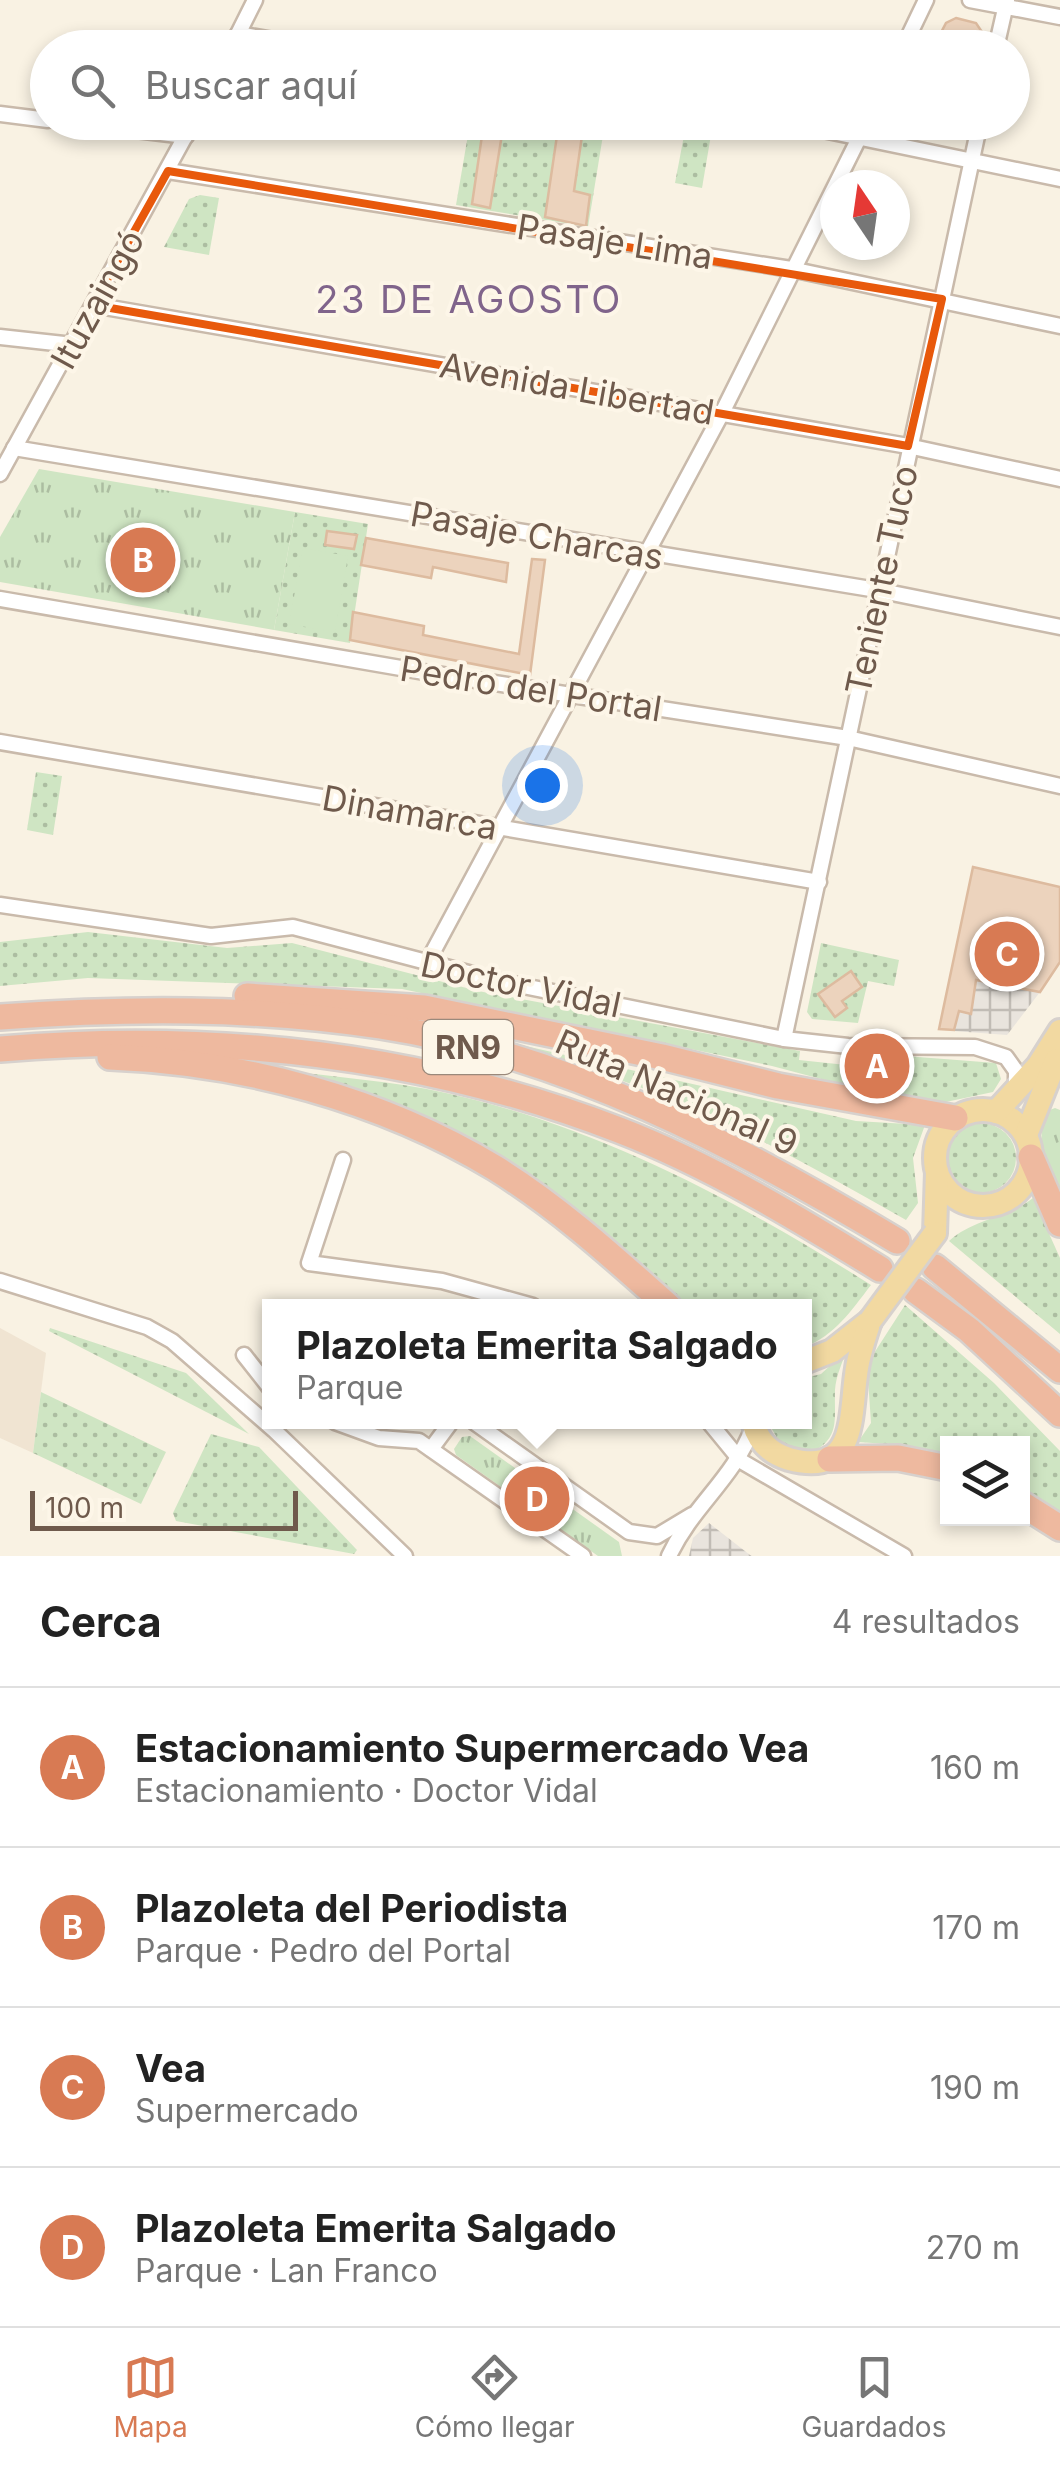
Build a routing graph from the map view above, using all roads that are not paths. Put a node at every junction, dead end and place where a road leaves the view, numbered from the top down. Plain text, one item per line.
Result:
1 (255, 0) edge
2 (926, 0) edge
3 (970, 0) edge
4 (1006, 3) edge
5 (1060, 16) edge
6 (240, 30) edge
7 (912, 30) edge
8 (1000, 30) edge
9 (0, 114) edge
10 (30, 118) edge
11 (185, 140) edge
12 (858, 140) edge
13 (902, 140) edge
14 (976, 140) edge
15 (971, 160) junction
16 (168, 171) junction
17 (1060, 179) edge
18 (791, 268) junction
19 (942, 299) junction
20 (93, 305) junction
21 (1060, 326) edge
22 (0, 336) edge
23 (73, 345) junction
24 (722, 413) junction
25 (908, 446) junction
26 (14, 448) junction
27 (0, 474) edge
28 (1060, 479) edge
29 (643, 554) junction
30 (878, 590) junction
31 (0, 599) edge
32 (1060, 627) edge
33 (575, 693) junction
34 (848, 738) junction
35 (0, 742) edge
36 (1060, 786) edge
37 (502, 828) junction
38 (820, 882) junction
39 (0, 905) edge
40 (427, 963) junction
41 (62, 1013) junction
42 (0, 1017) edge
43 (1060, 1030) edge
44 (784, 1039) junction
45 (0, 1051) edge
46 (1060, 1054) edge
47 (1053, 1078) edge
48 (1016, 1093) junction
49 (996, 1112) junction
50 (955, 1118) junction
51 (1028, 1146) junction
52 (343, 1160) dead end
53 (936, 1170) junction
54 (979, 1206) junction
55 (1060, 1224) edge
56 (935, 1233) junction
57 (897, 1240) dead end
58 (935, 1267) dead end
59 (880, 1269) dead end
60 (0, 1281) edge
61 (916, 1291) dead end
62 (508, 1299) edge
63 (660, 1299) edge
64 (870, 1321) junction
65 (244, 1356) dead end
66 (812, 1359) edge
67 (1060, 1370) edge
68 (262, 1378) edge
69 (1060, 1414) edge
70 (262, 1419) edge
71 (273, 1429) edge
72 (355, 1429) edge
73 (446, 1429) edge
74 (484, 1429) edge
75 (715, 1429) edge
76 (751, 1429) edge
77 (757, 1429) edge
78 (431, 1449) junction
79 (830, 1458) junction
80 (741, 1460) junction
81 (801, 1462) junction
82 (940, 1466) edge
83 (1030, 1509) edge
84 (692, 1515) junction
85 (1060, 1528) edge
86 (668, 1555) edge
87 (404, 1556) edge
88 (582, 1556) edge
89 (904, 1556) edge

1 - 6 street
2 - 7 street
3 - 4 street
4 - 5 street
4 - 8 street
9 - 10 street
11 - 16 street, Ituzaingó
12 - 18 street
13 - 15 street
14 - 15 street, Teniente Tuco
15 - 17 street
15 - 19 street, Teniente Tuco
16 - 18 street, Pasaje Lima
16 - 20 street, Ituzaingó
18 - 19 street, Pasaje Lima
18 - 24 street
19 - 21 street, Pasaje Lima
19 - 25 street, Teniente Tuco
20 - 23 street, Ituzaingó
20 - 24 street, Avenida Libertad
22 - 23 street
23 - 26 street, Ituzaingó
24 - 25 street, Avenida Libertad
24 - 29 street
25 - 28 street, Avenida Libertad
25 - 30 street, Teniente Tuco
26 - 27 street, Ituzaingó
26 - 29 street, Pasaje Charcas
29 - 30 street, Pasaje Charcas
29 - 33 street
30 - 32 street, Pasaje Charcas
30 - 34 street, Teniente Tuco
31 - 33 street, Pedro del Portal
33 - 34 street, Pedro del Portal
33 - 37 street
34 - 36 street, Pedro del Portal
34 - 38 street, Teniente Tuco
35 - 37 street, Dinamarca
37 - 38 street, Dinamarca
37 - 40 street
38 - 44 street, Teniente Tuco
39 - 40 street, Doctor Vidal
40 - 44 street, Doctor Vidal
41 - 42 highway, Ruta Nacional 9 / RN9
41 - 50 highway
41 - 57 highway, Ruta Nacional 9 / RN9
43 - 48 main road
44 - 48 street, Doctor Vidal
45 - 59 highway, Ruta Nacional 9 / RN9
45 - 63 highway
46 - 47 main road
47 - 51 main road
48 - 49 main road
49 - 50 main road
49 - 51 main road
50 - 53 main road
51 - 54 main road
51 - 55 highway
52 - 62 street
53 - 54 main road
53 - 56 main road
54 - 56 main road
56 - 64 main road, bridge
58 - 67 highway
60 - 70 street
61 - 69 highway
64 - 66 main road
64 - 79 main road
65 - 68 street
71 - 87 street
72 - 78 street
73 - 78 street
74 - 84 street
75 - 80 street
76 - 80 street
77 - 81 main road
78 - 88 street
79 - 81 main road
79 - 82 highway
80 - 81 street
80 - 84 street
80 - 89 street
83 - 85 highway
84 - 86 street

